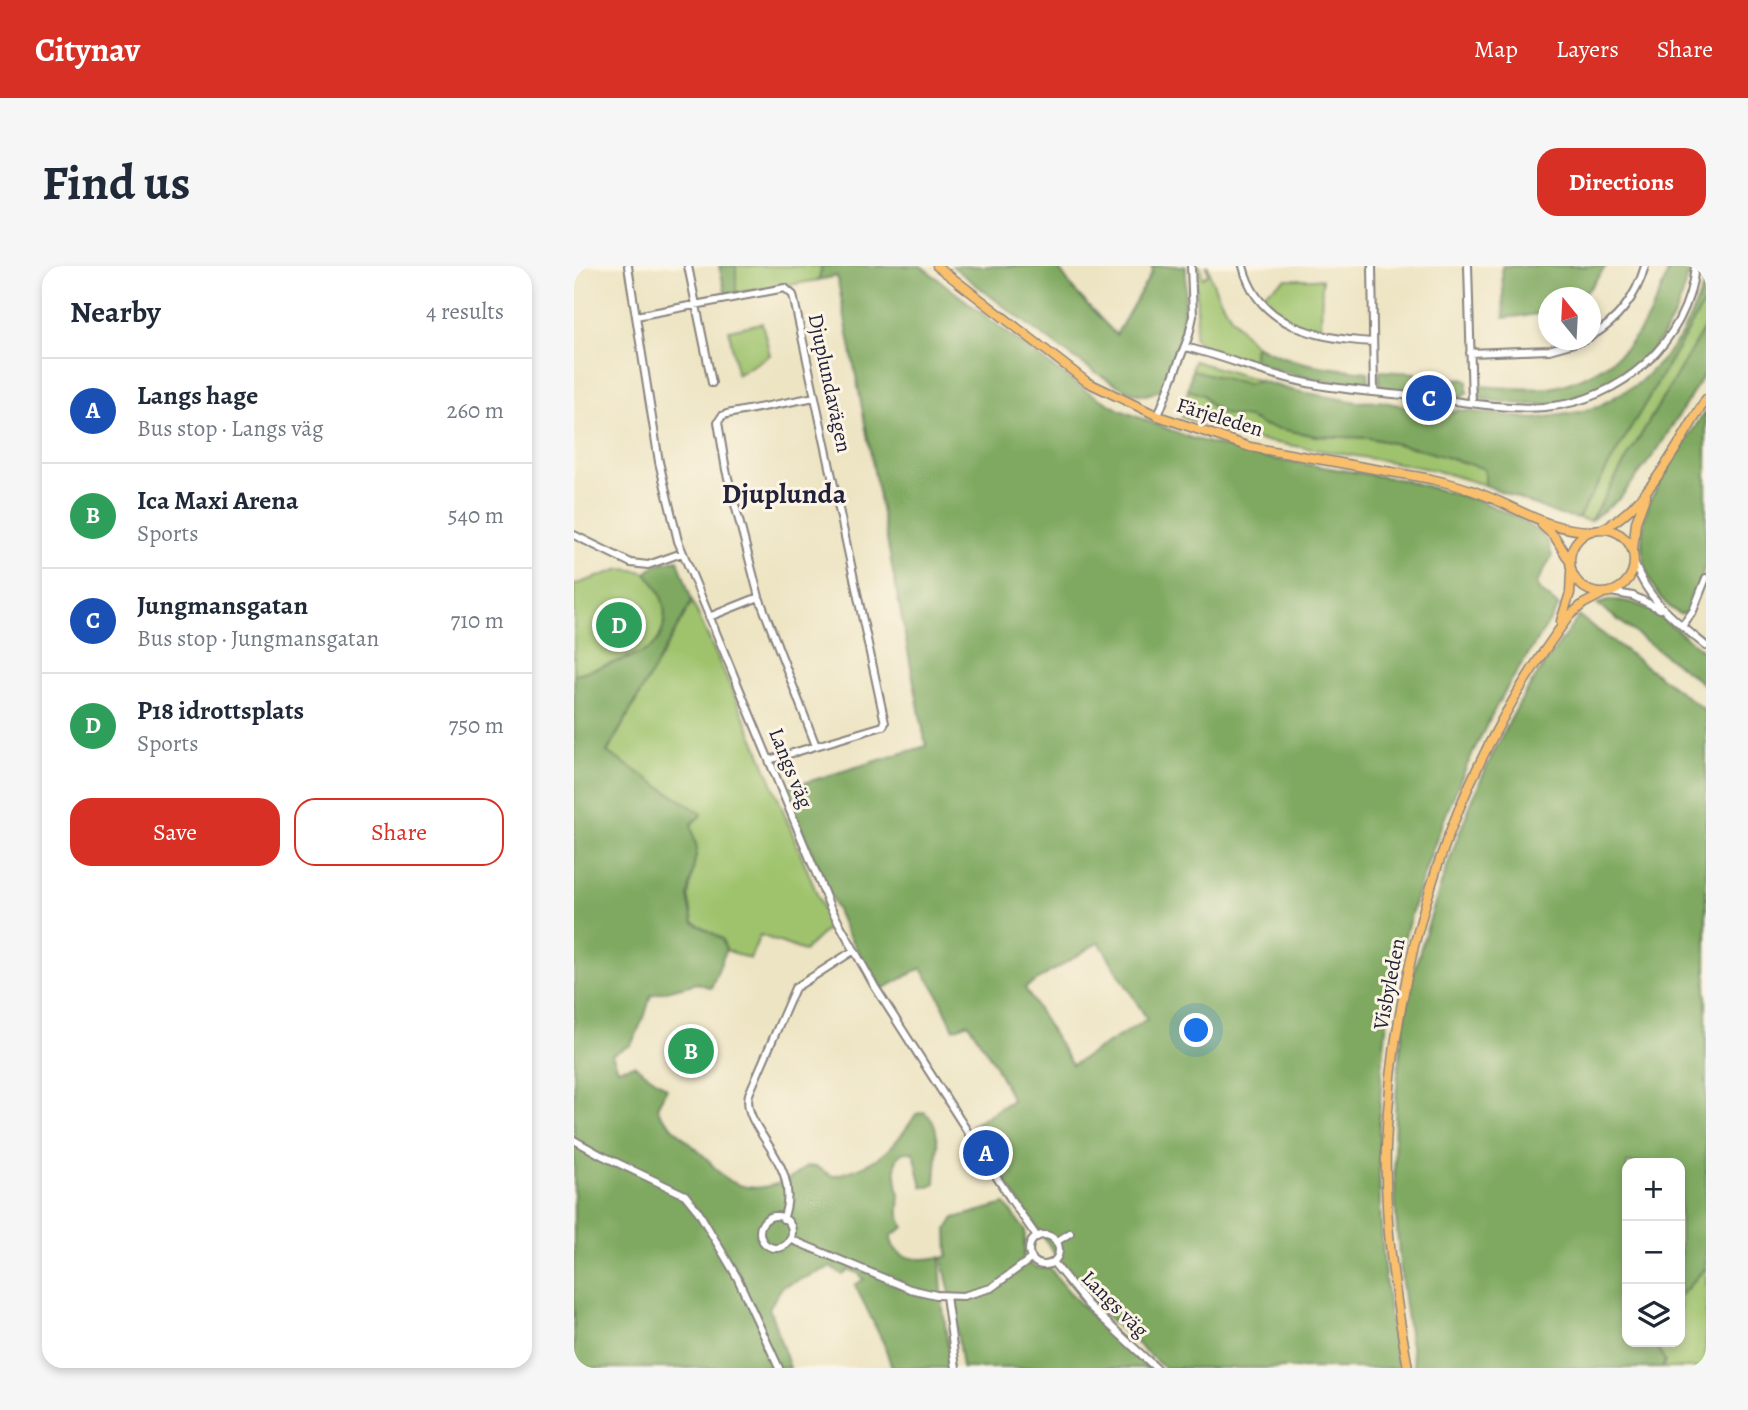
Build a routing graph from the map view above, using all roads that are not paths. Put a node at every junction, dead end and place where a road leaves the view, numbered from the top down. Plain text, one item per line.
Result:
1 (628, 266) edge
2 (688, 266) edge
3 (937, 266) edge
4 (1191, 266) edge
5 (1243, 266) edge
6 (1372, 266) edge
7 (1468, 266) edge
8 (1644, 266) edge
9 (1695, 266) edge
10 (696, 306) junction
11 (636, 316) junction
12 (1601, 330) edge
13 (1373, 342) junction
14 (1185, 347) junction
15 (1549, 350) edge
16 (1470, 353) junction
17 (712, 383) dead end
18 (1374, 391) junction
19 (815, 397) junction
20 (1706, 399) edge
21 (1472, 403) junction
22 (1158, 416) junction
23 (1652, 483) junction
24 (1531, 517) junction
25 (1596, 530) junction
26 (574, 535) edge
27 (682, 553) junction
28 (1633, 558) junction
29 (1571, 567) junction
30 (1706, 578) edge
31 (1608, 592) junction
32 (759, 597) junction
33 (1664, 611) junction
34 (709, 617) junction
35 (1682, 625) junction
36 (1554, 636) junction
37 (1706, 646) edge
38 (816, 746) junction
39 (769, 760) junction
40 (853, 951) junction
41 (574, 1140) edge
42 (783, 1219) junction
43 (1070, 1233) dead end
44 (1037, 1237) junction
45 (790, 1239) junction
46 (1056, 1242) junction
47 (1032, 1258) junction
48 (1053, 1262) junction
49 (946, 1296) junction
50 (779, 1368) edge
51 (956, 1368) edge
52 (1156, 1368) edge
53 (1408, 1368) edge

1 - 11 street, Langs väg
2 - 10 street
3 - 22 main road, Färjeleden
4 - 14 street
5 - 13 street
6 - 13 street
7 - 16 street
8 - 12 street
9 - 21 street
10 - 11 street, Djuplundavägen
10 - 17 street
10 - 19 street, Djuplundavägen
11 - 27 street, Langs väg
13 - 18 street
14 - 18 street
14 - 22 street
15 - 16 street
16 - 21 street
18 - 21 street
19 - 32 street
19 - 38 street, Djuplundavägen
20 - 23 main road
22 - 24 main road, Färjeleden
23 - 25 main road
23 - 28 main road
24 - 25 main road, Färjeleden
24 - 29 main road, Färjeleden
25 - 28 main road
25 - 29 main road
26 - 27 street
27 - 34 street, Langs väg
28 - 31 main road
28 - 33 street
29 - 31 main road
29 - 36 main road, Visbyleden
30 - 35 street
31 - 33 street
31 - 36 main road, Visbyleden
32 - 34 street
32 - 38 street
33 - 35 street
34 - 39 street, Langs väg
35 - 37 street
36 - 53 main road, Visbyleden
38 - 39 street, Djuplundavägen
39 - 40 street, Langs väg
40 - 42 street
40 - 44 street, Langs väg
41 - 50 street
42 - 45 street
42 - 45 street
43 - 46 street
44 - 46 street
44 - 47 street
45 - 49 street
46 - 48 street, Langs väg
47 - 48 street, Langs väg
47 - 49 street
48 - 52 street, Langs väg
49 - 51 street

